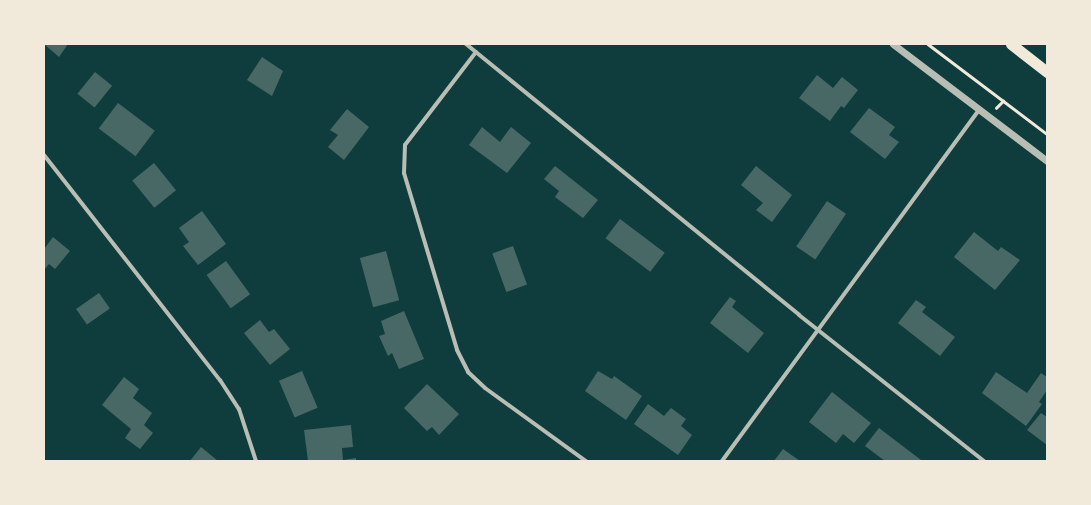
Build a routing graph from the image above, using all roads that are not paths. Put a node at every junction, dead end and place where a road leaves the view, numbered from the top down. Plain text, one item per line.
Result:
1 (466, 44) edge
2 (893, 44) edge
3 (1011, 44) edge
4 (476, 52) junction
5 (1047, 72) edge
6 (979, 110) junction
7 (44, 155) edge
8 (1047, 161) edge
9 (818, 329) junction
10 (256, 461) edge
11 (586, 461) edge
12 (722, 461) edge
13 (984, 461) edge

1 - 4 street
2 - 6 street
3 - 5 highway
4 - 9 street
4 - 11 street
6 - 8 street
6 - 9 street
7 - 10 street
9 - 12 street
9 - 13 street

